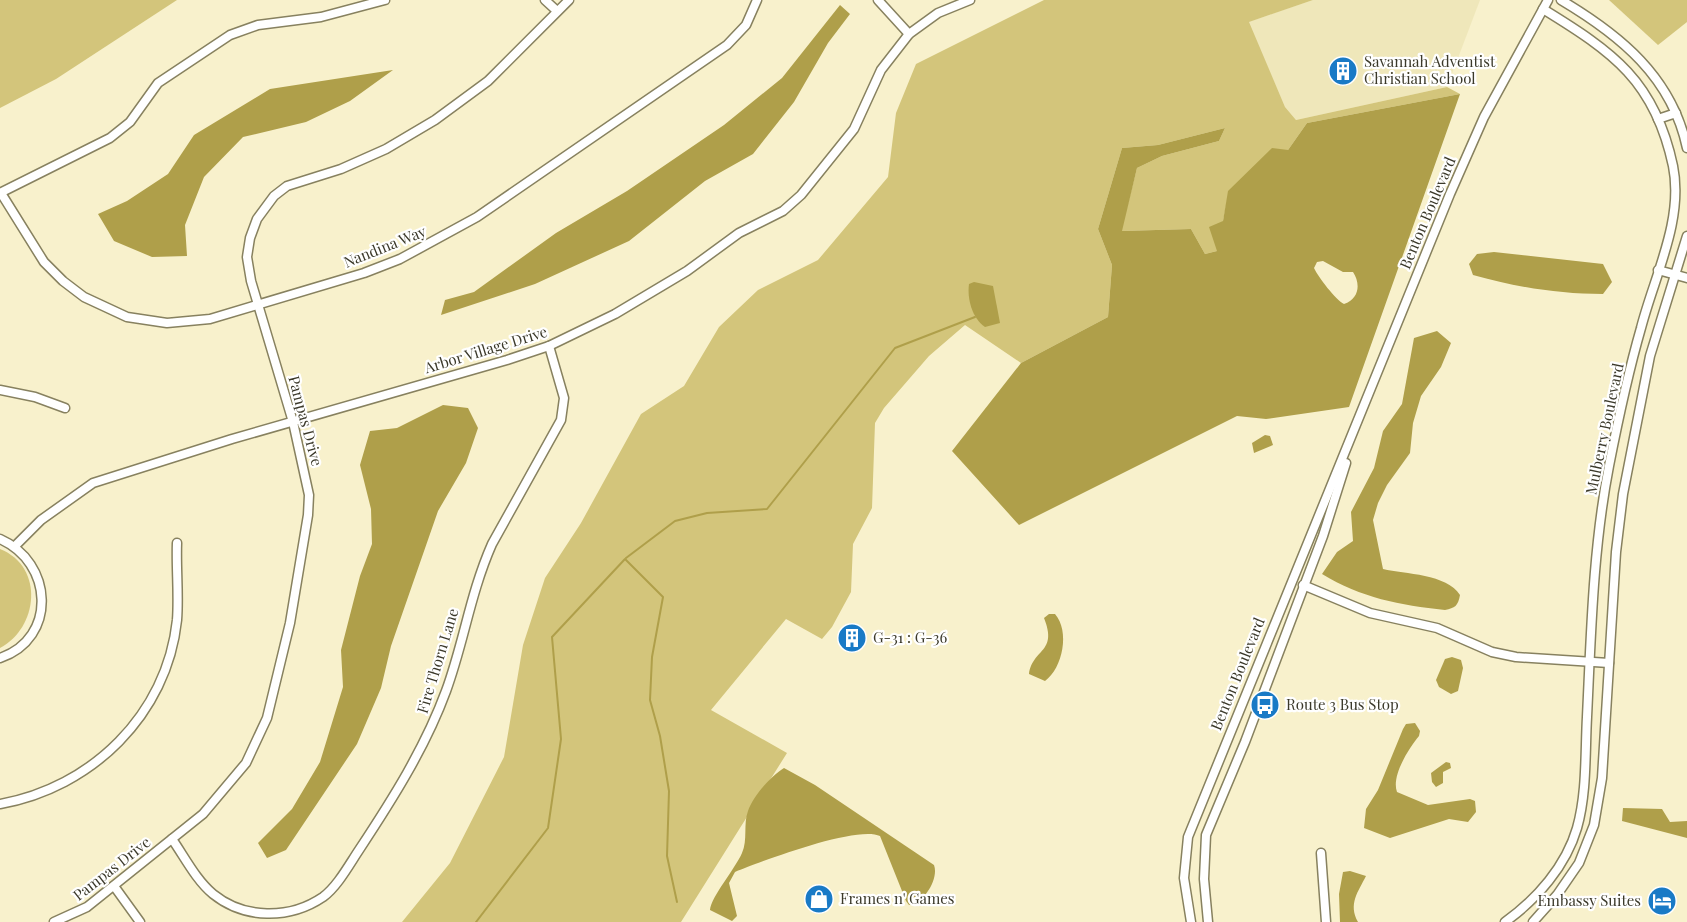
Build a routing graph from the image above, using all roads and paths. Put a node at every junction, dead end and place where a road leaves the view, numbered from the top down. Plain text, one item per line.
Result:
1 (385, 0) edge
2 (544, 0) edge
3 (569, 0) edge
4 (758, 0) edge
5 (878, 0) edge
6 (969, 0) edge
7 (1548, 0) edge
8 (1561, 0) edge
9 (1543, 9) junction
10 (557, 11) junction
11 (909, 34) junction
12 (1676, 113) junction
13 (1658, 119) junction
14 (1687, 148) edge
15 (0, 193) edge
16 (1687, 236) edge
17 (1658, 270) junction
18 (1675, 275) junction
19 (1687, 278) edge
20 (258, 305) junction
21 (549, 346) junction
22 (0, 390) edge
23 (65, 408) dead end
24 (293, 422) junction
25 (1350, 444) junction
26 (0, 539) edge
27 (177, 543) dead end
28 (15, 546) junction
29 (1303, 585) junction
30 (0, 658) edge
31 (1590, 661) junction
32 (1609, 663) junction
33 (0, 804) edge
34 (172, 839) junction
35 (1321, 854) dead end
36 (114, 886) junction
37 (282, 918) edge
38 (54, 922) edge
39 (140, 922) edge
40 (1191, 922) edge
41 (1208, 922) edge
42 (1326, 922) edge
43 (1505, 922) edge
44 (1533, 922) edge

1 - 15 street
2 - 10 street
3 - 10 street, Pampas Drive
4 - 20 street, Nandina Way
5 - 11 street
6 - 11 street, Arbor Village Drive
7 - 9 street, Benton Boulevard
8 - 12 street
9 - 13 street, Mulberry Boulevard
9 - 25 street, Benton Boulevard
10 - 20 street, Pampas Drive
11 - 21 street, Arbor Village Drive
12 - 13 street
12 - 14 street
13 - 17 street, Mulberry Boulevard
15 - 20 street, Nandina Way
16 - 18 street, Mulberry Boulevard
17 - 18 street
17 - 31 street, Mulberry Boulevard
18 - 19 street
18 - 32 street, Mulberry Boulevard
20 - 24 street, Pampas Drive
21 - 24 street, Arbor Village Drive
21 - 37 street, Fire Thorn Lane
22 - 23 street
24 - 28 street, Arbor Village Drive
24 - 34 street, Pampas Drive
25 - 29 street, Benton Boulevard
25 - 40 street, Benton Boulevard
26 - 28 street
27 - 33 street
28 - 30 street
29 - 31 street
29 - 41 street, Benton Boulevard
31 - 32 street
31 - 43 street, Mulberry Boulevard
32 - 44 street, Mulberry Boulevard
34 - 36 street, Pampas Drive
34 - 37 street, Fire Thorn Lane
35 - 42 street
36 - 38 street, Pampas Drive
36 - 39 street

